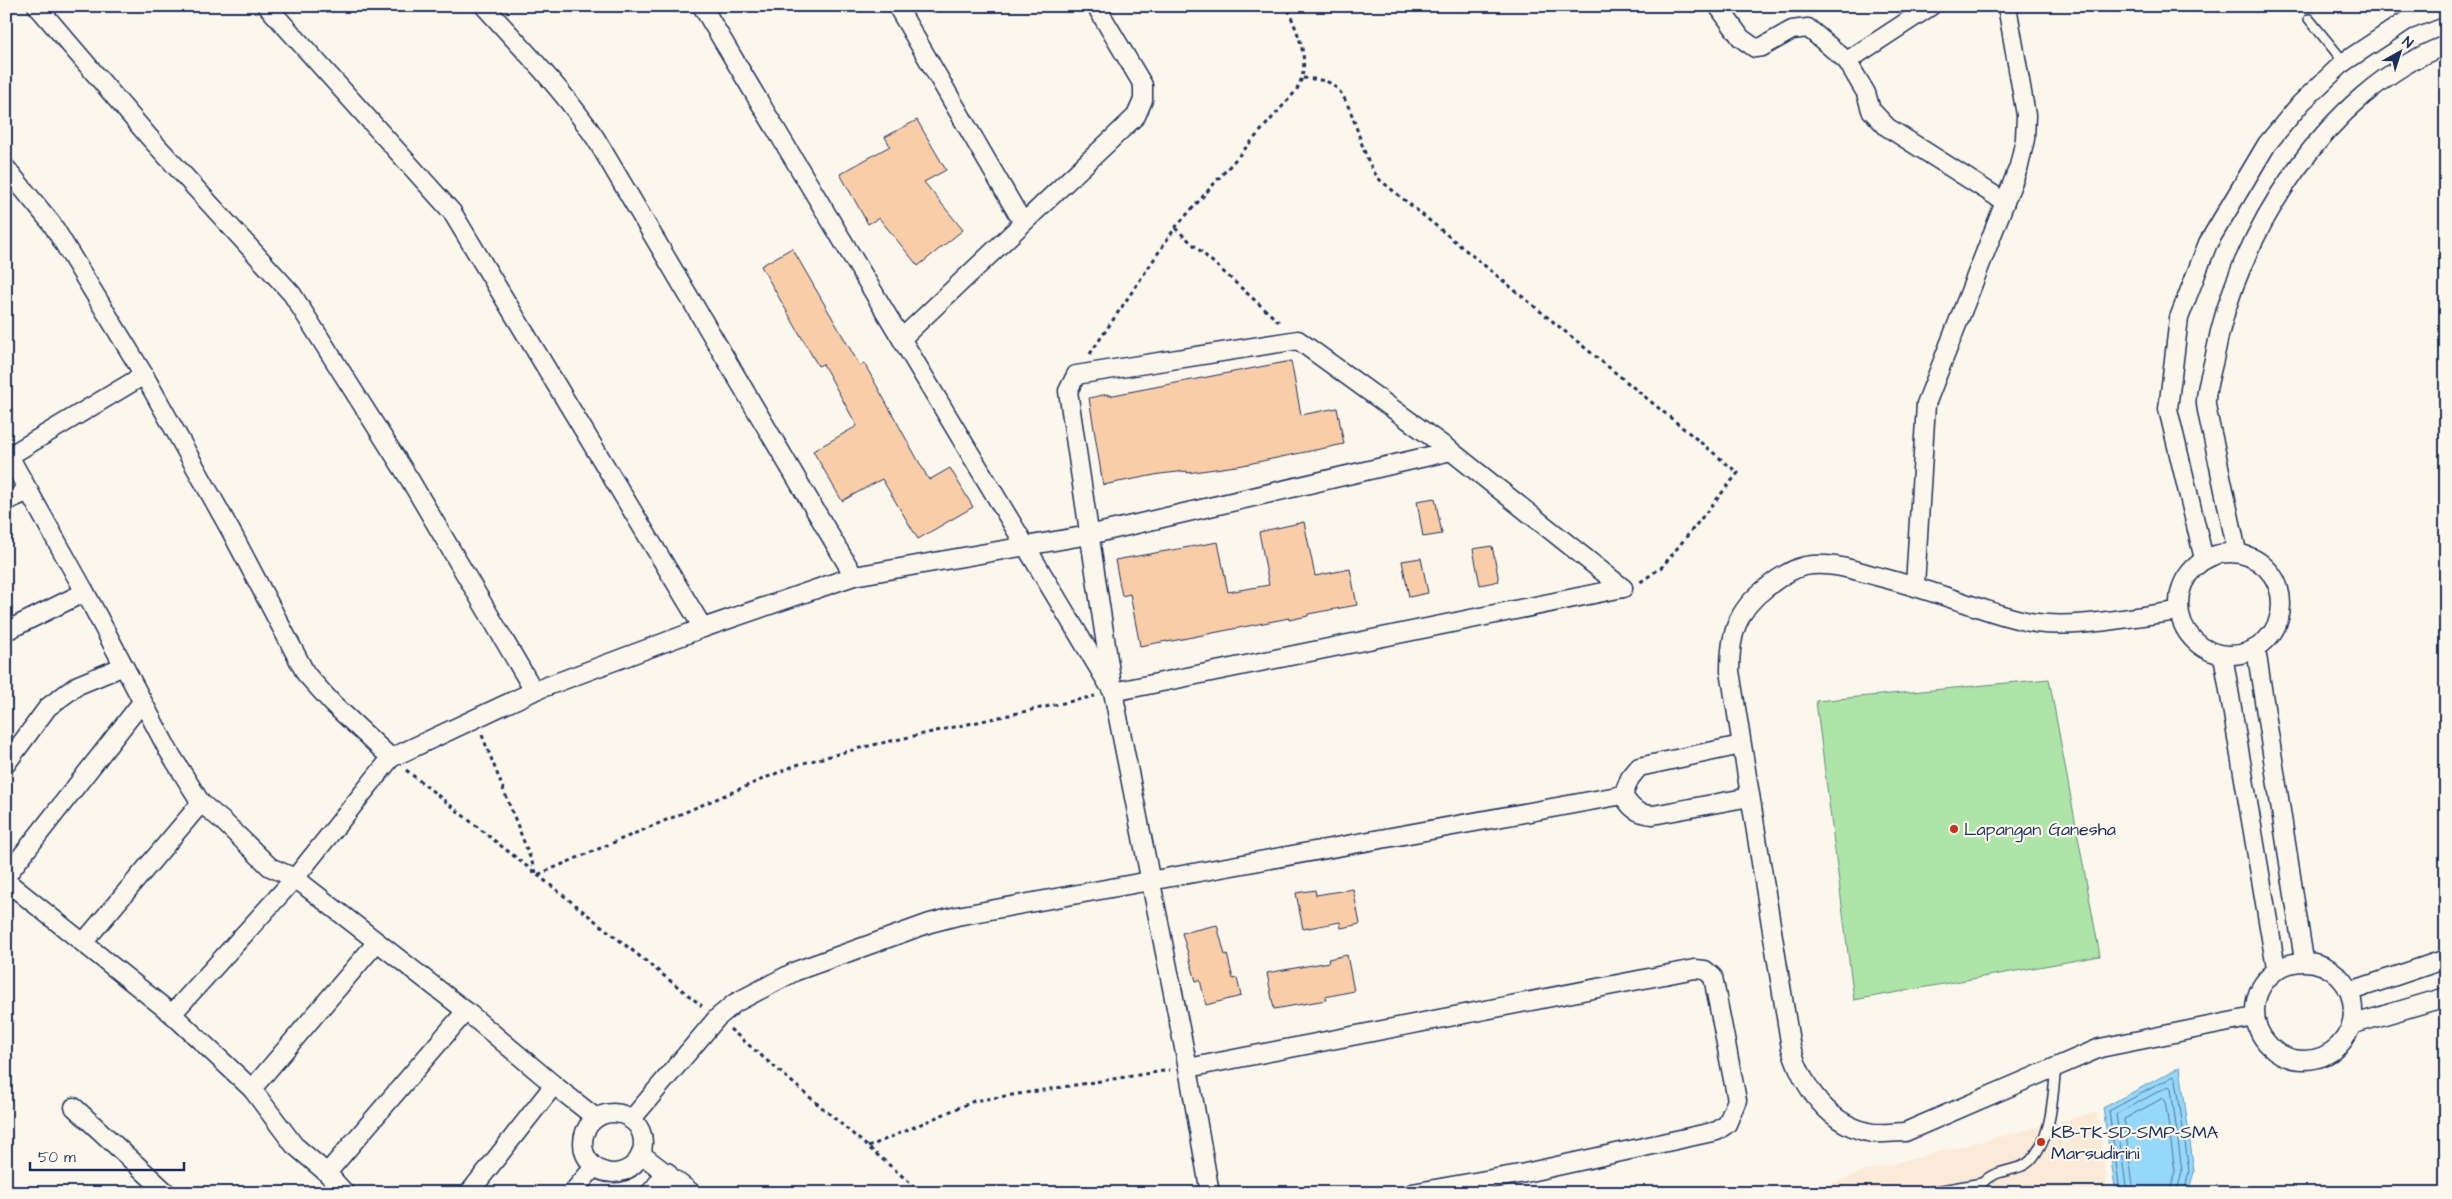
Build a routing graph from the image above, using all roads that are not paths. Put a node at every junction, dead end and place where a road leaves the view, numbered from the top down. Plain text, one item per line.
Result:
1 (37, 6) edge
2 (267, 6) edge
3 (484, 6) edge
4 (702, 6) edge
5 (897, 6) edge
6 (1096, 6) edge
7 (1718, 6) edge
8 (1932, 6) edge
9 (2007, 6) edge
10 (2445, 6) edge
11 (2309, 19) dead end
12 (2446, 45) edge
13 (1847, 61) junction
14 (2344, 62) junction
15 (6, 168) edge
16 (2006, 202) junction
17 (1023, 223) junction
18 (902, 338) junction
19 (144, 376) junction
20 (1452, 451) junction
21 (8, 453) edge
22 (29, 490) junction
23 (6, 501) edge
24 (1089, 535) junction
25 (1023, 545) junction
26 (2237, 552) junction
27 (2204, 559) junction
28 (854, 576) junction
29 (1915, 586) junction
30 (85, 592) junction
31 (2179, 611) junction
32 (703, 628) junction
33 (6, 631) edge
34 (2256, 649) junction
35 (2223, 655) junction
36 (124, 666) junction
37 (534, 691) junction
38 (1113, 692) junction
39 (142, 702) junction
40 (1741, 744) junction
41 (391, 758) junction
42 (6, 764) edge
43 (1623, 796) junction
44 (1750, 797) junction
45 (202, 803) junction
46 (6, 876) edge
47 (295, 878) junction
48 (1150, 880) junction
49 (6, 882) edge
50 (377, 942) junction
51 (83, 943) junction
52 (2446, 959) edge
53 (2304, 960) junction
54 (2276, 968) junction
55 (2351, 991) junction
56 (2446, 997) edge
57 (466, 1011) junction
58 (172, 1014) junction
59 (2254, 1017) junction
60 (2354, 1024) junction
61 (2056, 1067) junction
62 (1188, 1068) junction
63 (554, 1085) junction
64 (252, 1089) junction
65 (74, 1107) dead end
66 (596, 1118) junction
67 (631, 1120) junction
68 (641, 1154) junction
69 (594, 1167) junction
70 (667, 1172) junction
71 (327, 1173) junction
72 (1982, 1183) junction
73 (167, 1193) edge
74 (346, 1193) edge
75 (469, 1193) edge
76 (572, 1193) edge
77 (650, 1193) edge
78 (692, 1193) edge
79 (1210, 1193) edge
80 (1412, 1193) edge
81 (1924, 1193) edge
82 (1977, 1193) edge

1 - 37 street
2 - 32 street
3 - 28 street
4 - 18 street
5 - 17 street
6 - 17 street
7 - 13 street
8 - 13 street
9 - 16 street
10 - 14 street
11 - 14 lane
12 - 26 street
13 - 16 street
14 - 27 street
15 - 19 street
16 - 29 street
17 - 18 street
18 - 25 street
19 - 21 street
19 - 41 street
20 - 24 street
20 - 24 street
20 - 38 street
21 - 22 street
22 - 23 street
22 - 30 street
24 - 25 street
24 - 38 street
25 - 28 street
25 - 38 street
26 - 27 street
26 - 34 street
27 - 31 street
28 - 32 street
29 - 31 street
29 - 40 street
30 - 33 street
30 - 36 street
31 - 35 street
32 - 37 street
34 - 35 street
34 - 53 street
35 - 54 street
36 - 39 street
36 - 42 street
37 - 41 street
38 - 48 street
39 - 45 street
39 - 46 street
40 - 43 street
40 - 44 street
41 - 47 street
43 - 44 street
43 - 48 street
44 - 61 street
45 - 47 street
45 - 51 street
47 - 50 street
47 - 58 street
48 - 62 street
48 - 67 street
49 - 51 street
50 - 57 street
50 - 64 street
51 - 58 street
52 - 55 street
53 - 54 street
53 - 55 street
54 - 59 street
55 - 60 street
56 - 60 street
57 - 63 street
57 - 71 street
58 - 64 street
59 - 60 street
59 - 61 street
61 - 72 lane
62 - 79 street
62 - 80 street
63 - 66 street
63 - 75 street
64 - 71 street
65 - 73 street
66 - 67 street
66 - 69 street
67 - 68 street
68 - 69 street
68 - 70 street
69 - 76 street
70 - 77 street
70 - 78 street
71 - 74 street
72 - 81 lane
72 - 82 lane

